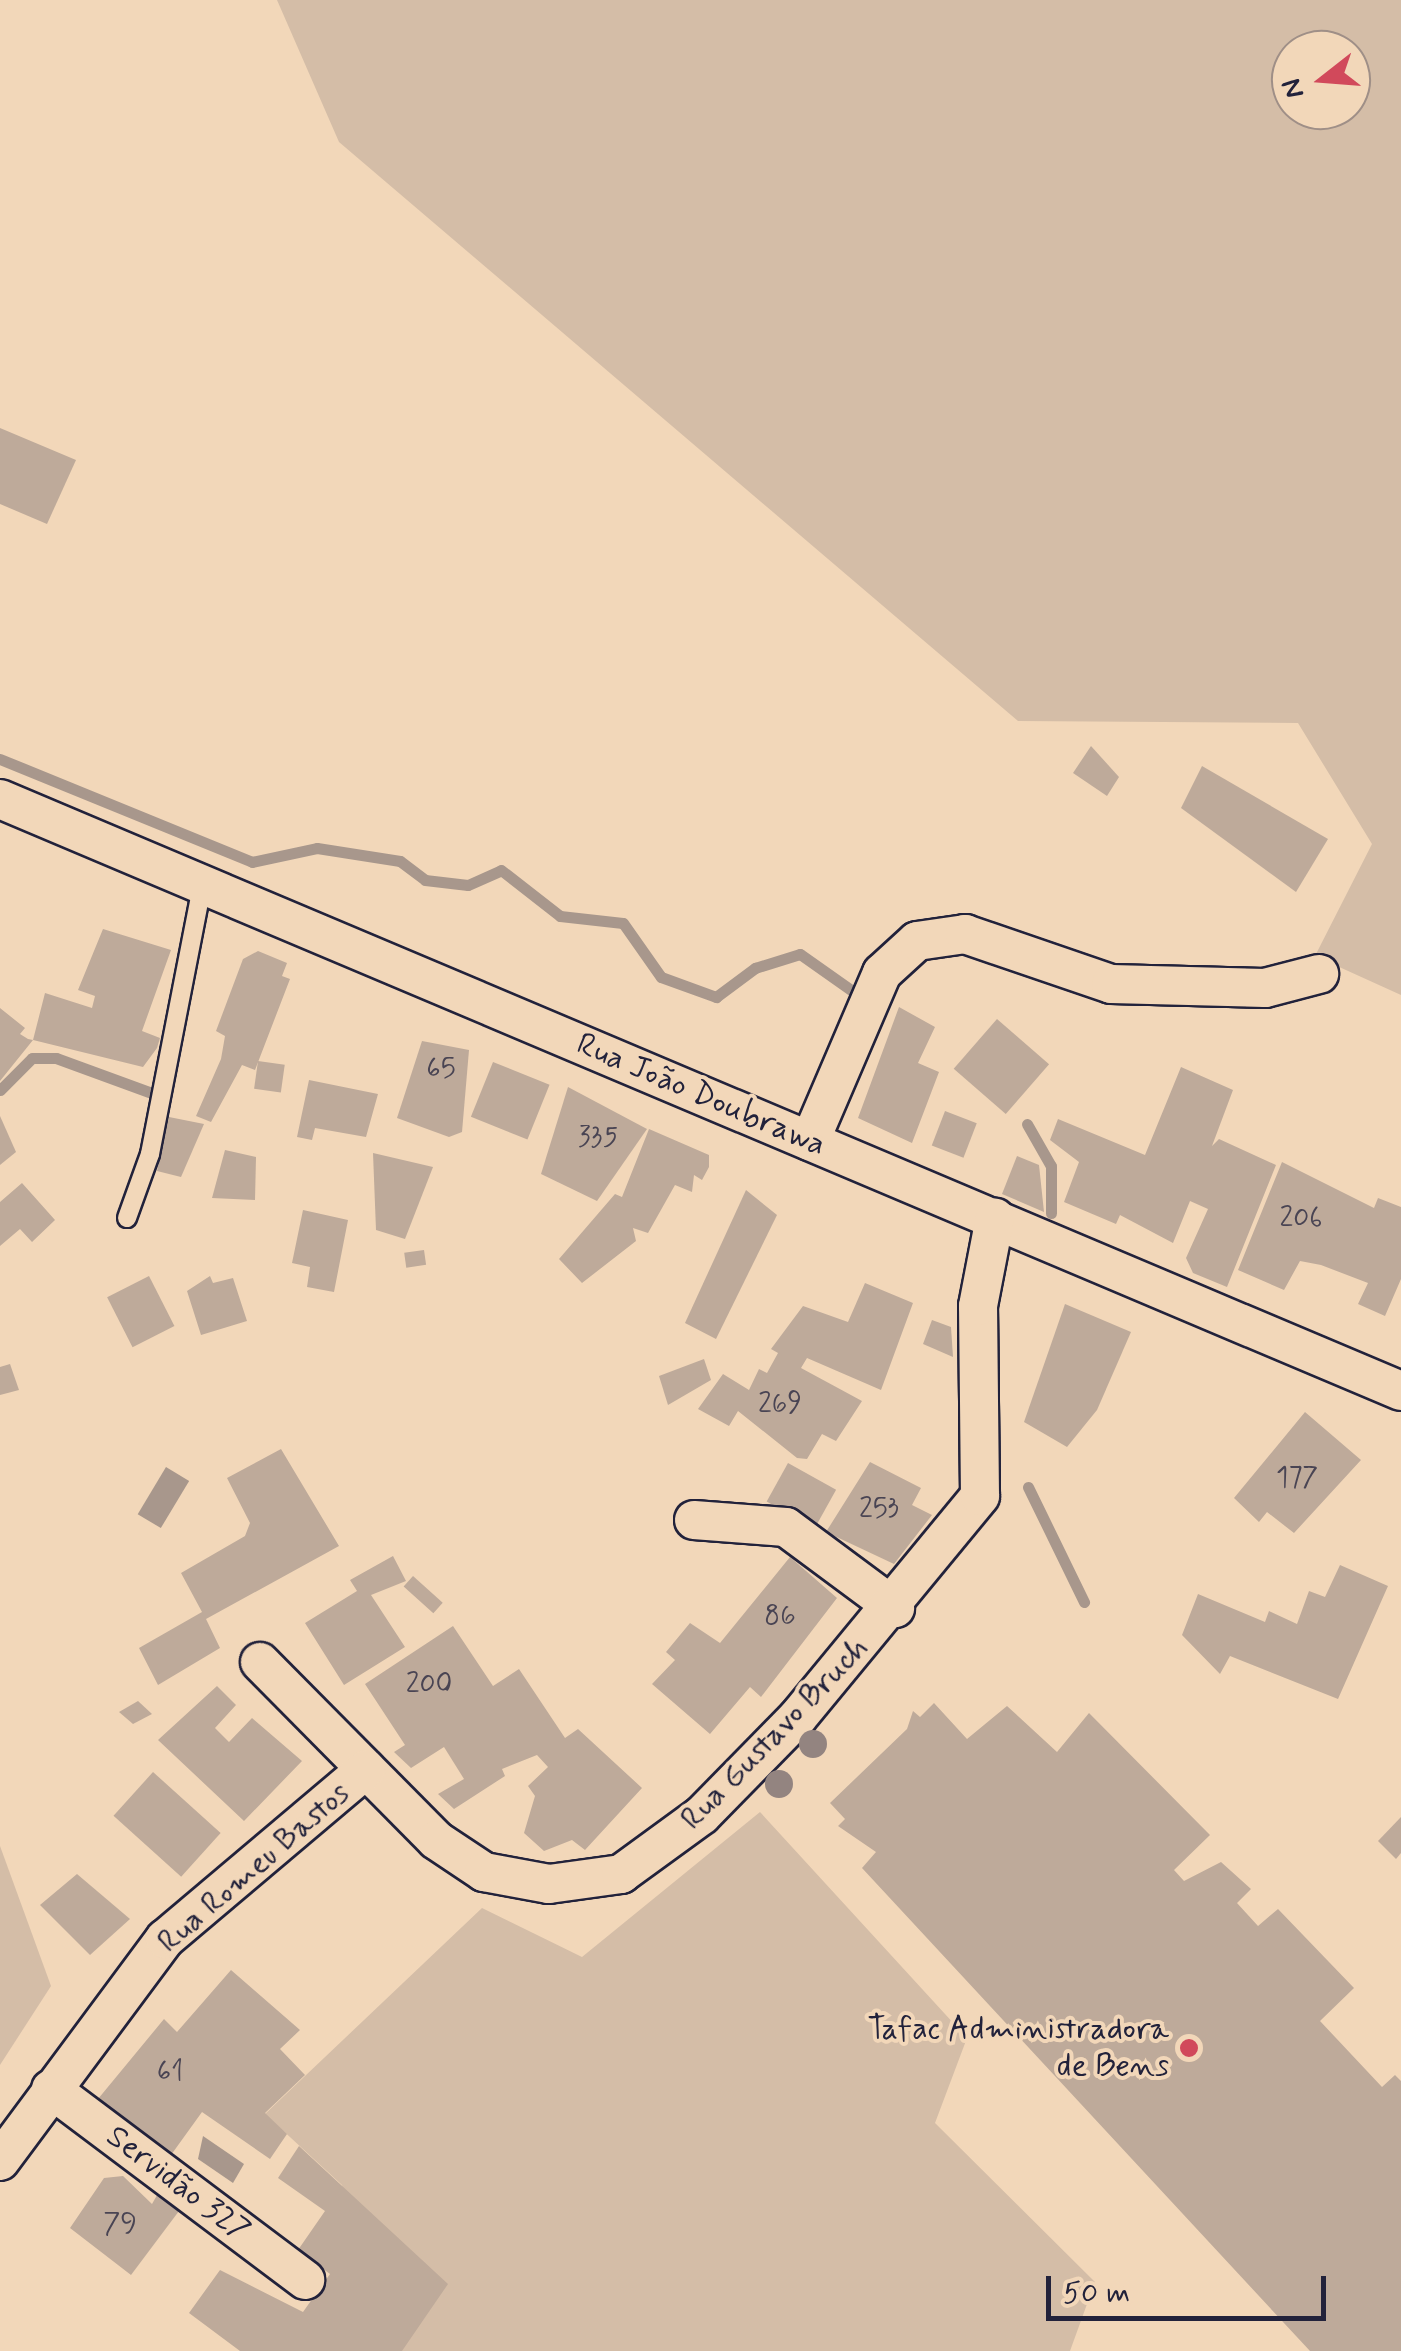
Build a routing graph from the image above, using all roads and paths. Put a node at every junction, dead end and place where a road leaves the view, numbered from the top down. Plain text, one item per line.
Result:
1 (0, 799) edge
2 (202, 887) junction
3 (1319, 974) dead end
4 (810, 1140) junction
5 (127, 1218) dead end
6 (996, 1218) junction
7 (1401, 1391) edge
8 (694, 1520) dead end
9 (895, 1608) junction
10 (260, 1662) dead end
11 (366, 1770) junction
12 (51, 2089) junction
13 (0, 2161) edge
14 (305, 2280) dead end

1 - 2 street, Rua João Doubrawa
2 - 4 street, Rua João Doubrawa
2 - 5 lane
3 - 4 street
4 - 6 street, Rua João Doubrawa
6 - 7 street, Rua João Doubrawa
6 - 9 street, Rua Gustavo Bruch
8 - 9 street
9 - 11 street, Rua Gustavo Bruch
10 - 11 street, Rua Gustavo Bruch
11 - 12 street, Rua Romeu Bastos
12 - 13 street, Rua Romeu Bastos
12 - 14 street, Servidão 327

